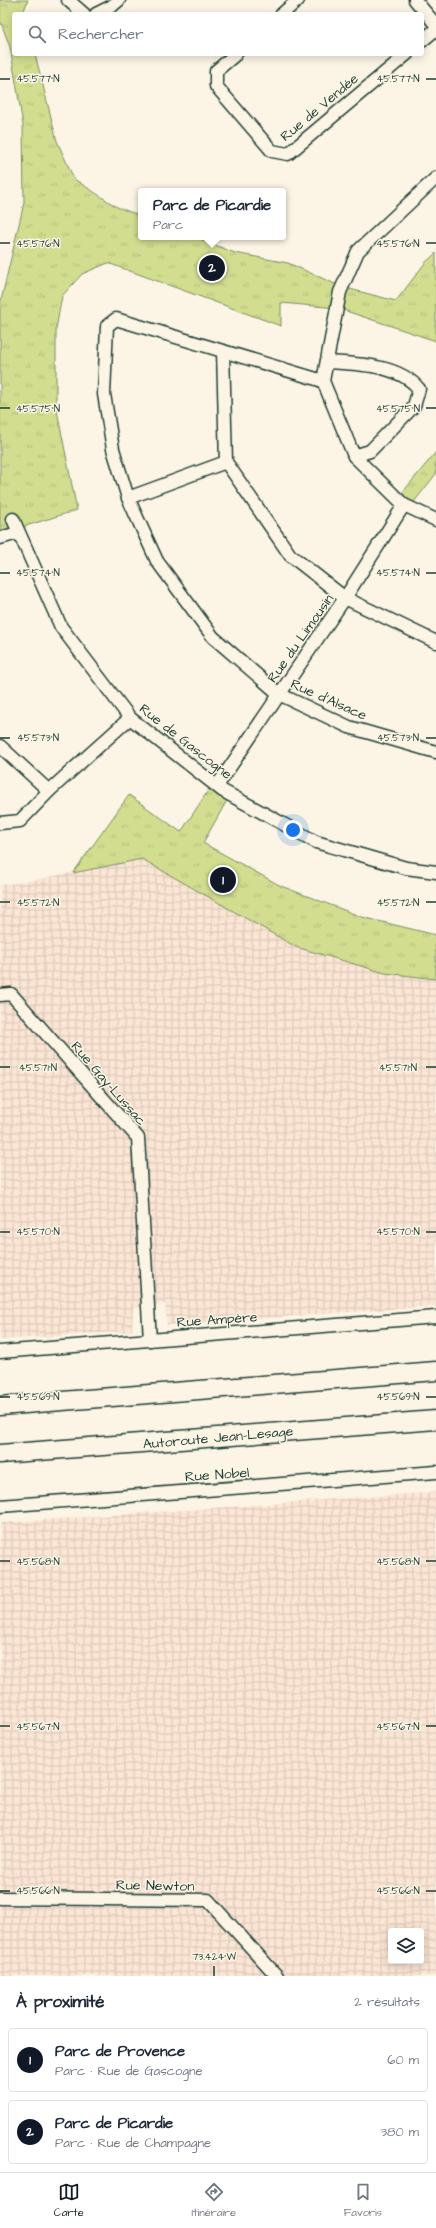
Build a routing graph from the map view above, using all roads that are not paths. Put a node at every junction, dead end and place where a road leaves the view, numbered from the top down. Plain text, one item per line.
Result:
1 (68, 0) edge
2 (119, 0) edge
3 (298, 0) edge
4 (415, 0) edge
5 (82, 12) edge
6 (100, 12) edge
7 (284, 12) edge
8 (436, 25) edge
9 (436, 29) edge
10 (424, 39) edge
11 (234, 56) edge
12 (405, 56) edge
13 (436, 178) edge
14 (223, 351) junction
15 (327, 362) junction
16 (323, 381) junction
17 (354, 456) junction
18 (226, 462) junction
19 (128, 498) junction
20 (404, 505) junction
21 (13, 519) dead end
22 (436, 520) edge
23 (18, 533) junction
24 (0, 538) edge
25 (345, 598) junction
26 (436, 642) edge
27 (279, 694) junction
28 (130, 718) junction
29 (0, 746) edge
30 (436, 752) edge
31 (217, 786) junction
32 (49, 791) junction
33 (0, 823) edge
34 (436, 872) edge
35 (0, 995) edge
36 (436, 1317) edge
37 (150, 1340) junction
38 (0, 1352) edge
39 (436, 1371) edge
40 (0, 1406) edge
41 (436, 1420) edge
42 (0, 1454) edge
43 (436, 1472) edge
44 (0, 1506) edge
45 (0, 1898) edge
46 (277, 1976) edge

1 - 5 street
2 - 6 street
3 - 7 street
4 - 8 street
9 - 10 street
11 - 12 street, Rue de Vendée
13 - 15 street
14 - 16 street
14 - 18 street
14 - 19 street, Rue d'Alsace
15 - 16 street
15 - 17 street
16 - 17 street
17 - 20 street
18 - 19 street
18 - 25 street
19 - 27 street, Rue d'Alsace
20 - 22 street
20 - 25 street, Rue du Limousin
21 - 23 street, Rue de Gascogne
23 - 24 street
23 - 28 street, Rue de Gascogne
25 - 26 street
25 - 27 street, Rue du Limousin
27 - 30 street, Rue d'Alsace
27 - 31 street, Rue du Limousin
28 - 31 street, Rue de Gascogne
28 - 32 street
29 - 32 street
31 - 34 street, Rue de Gascogne
32 - 33 street
35 - 37 street, Rue Gay-Lussac
36 - 37 street, Rue Ampère
37 - 38 street, Rue Ampère
39 - 40 highway
41 - 42 highway, Autoroute Jean-Lesage
43 - 44 street, Rue Nobel
45 - 46 street, Rue Newton

